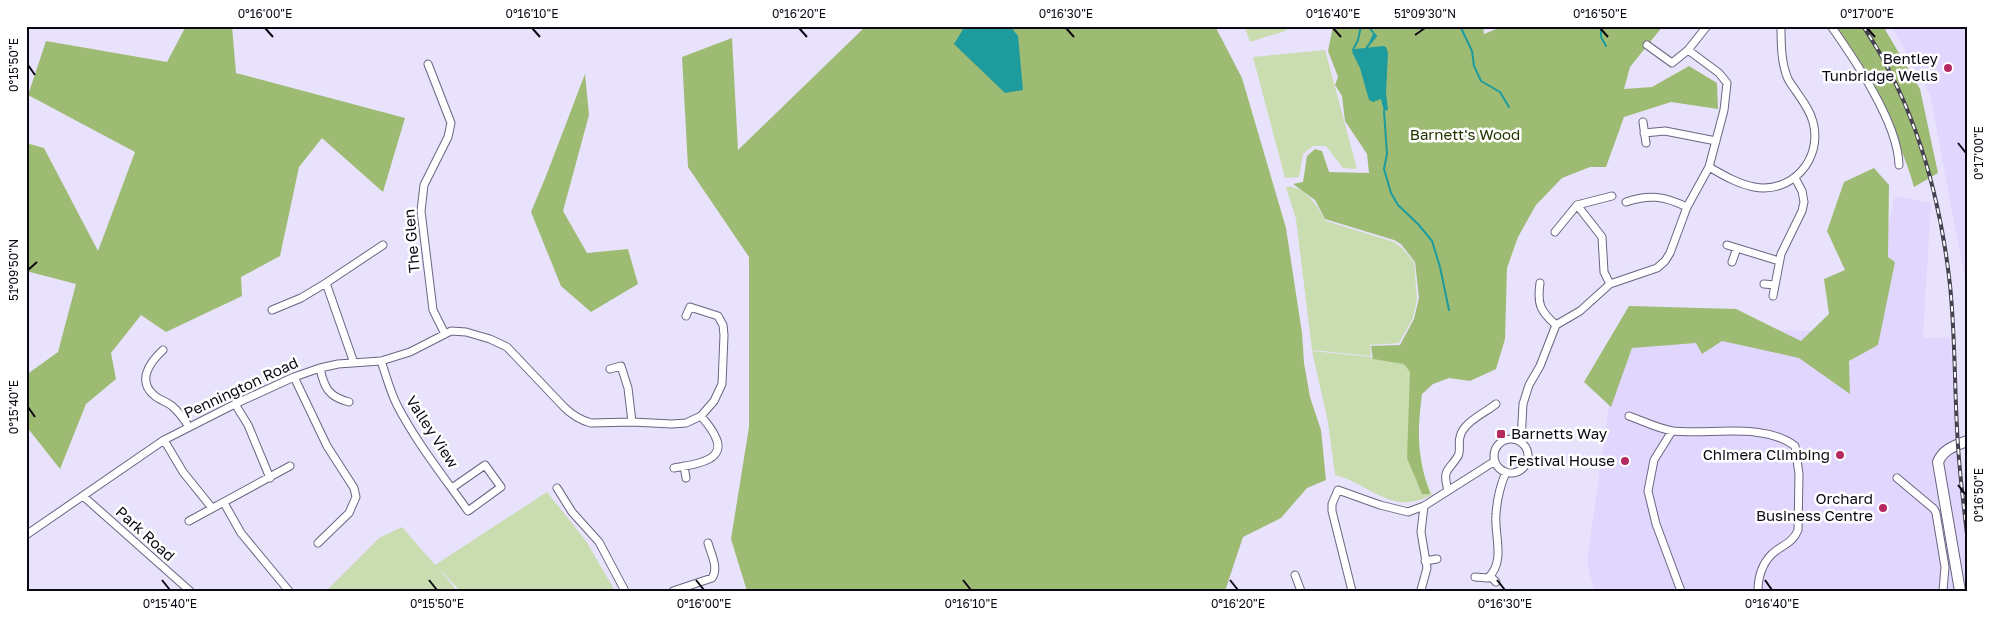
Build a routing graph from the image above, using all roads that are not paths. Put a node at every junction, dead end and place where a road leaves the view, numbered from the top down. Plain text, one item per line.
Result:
1 (1707, 26) edge
2 (1781, 26) edge
3 (1831, 26) edge
4 (1647, 45) dead end
5 (1688, 50) junction
6 (428, 64) dead end
7 (1643, 122) dead end
8 (1644, 133) junction
9 (1716, 141) junction
10 (1646, 143) dead end
11 (1899, 165) dead end
12 (1709, 167) junction
13 (1796, 178) junction
14 (1612, 196) dead end
15 (1626, 202) dead end
16 (1578, 205) junction
17 (1687, 207) junction
18 (1555, 232) dead end
19 (383, 245) dead end
20 (1727, 245) dead end
21 (1737, 248) junction
22 (1779, 261) junction
23 (1732, 262) dead end
24 (326, 283) junction
25 (1540, 283) dead end
26 (1610, 284) junction
27 (1764, 284) dead end
28 (1775, 285) junction
29 (1773, 296) dead end
30 (272, 310) dead end
31 (686, 316) dead end
32 (1556, 325) junction
33 (445, 334) junction
34 (162, 350) dead end
35 (381, 361) junction
36 (354, 363) junction
37 (320, 368) junction
38 (610, 370) dead end
39 (294, 377) junction
40 (350, 402) dead end
41 (235, 404) junction
42 (1496, 404) dead end
43 (701, 416) junction
44 (1629, 416) dead end
45 (632, 422) junction
46 (189, 427) junction
47 (1672, 431) junction
48 (164, 440) junction
49 (1967, 441) edge
50 (1521, 442) junction
51 (1495, 461) junction
52 (290, 466) dead end
53 (684, 466) junction
54 (674, 468) dead end
55 (1506, 472) junction
56 (270, 478) junction
57 (686, 478) dead end
58 (1897, 478) dead end
59 (452, 488) junction
60 (558, 488) dead end
61 (1448, 490) junction
62 (83, 496) junction
63 (224, 503) junction
64 (1424, 506) junction
65 (212, 508) junction
66 (189, 521) dead end
67 (26, 535) edge
68 (318, 543) dead end
69 (708, 543) dead end
70 (1437, 559) dead end
71 (1425, 561) junction
72 (1295, 575) dead end
73 (1490, 576) junction
74 (1475, 577) dead end
75 (1496, 582) dead end
76 (190, 590) edge
77 (1421, 590) edge
78 (289, 591) edge
79 (625, 591) edge
80 (673, 591) edge
81 (1301, 591) edge
82 (1352, 591) edge
83 (1681, 591) edge
84 (1758, 591) edge
85 (1944, 591) edge
86 (1960, 591) edge

1 - 5 street
2 - 13 street
3 - 11 street
4 - 5 street
5 - 9 street
6 - 33 street, The Glen
7 - 8 street
8 - 9 street
8 - 10 street
9 - 12 street
12 - 13 street
12 - 17 street
13 - 22 street
14 - 16 street
15 - 17 street
16 - 18 street
16 - 26 street
17 - 26 street
19 - 24 street
20 - 21 street
21 - 22 street
21 - 23 street
22 - 28 street
24 - 30 street
24 - 36 street
25 - 32 street
26 - 32 street
27 - 28 street
28 - 29 street
31 - 43 street
32 - 50 street
33 - 35 street, Pennington Road
33 - 45 street, Pennington Road
34 - 46 street
35 - 36 street, Pennington Road
35 - 59 street, Valley View
36 - 37 street, Pennington Road
37 - 39 street, Pennington Road
37 - 40 street
38 - 45 street
39 - 41 street, Pennington Road
39 - 68 street
41 - 46 street, Pennington Road
41 - 56 street
42 - 61 street
43 - 45 street, Pennington Road
43 - 53 street
44 - 47 street
46 - 48 street, Pennington Road
47 - 83 street
47 - 84 street
48 - 62 street, Pennington Road
48 - 65 street
49 - 86 street
50 - 51 street
50 - 55 street
51 - 55 street
51 - 61 street
52 - 56 street
53 - 54 street
53 - 57 street
55 - 73 street
56 - 63 street
58 - 85 street
59 - 59 street, Valley View
60 - 79 street
61 - 64 street
62 - 67 street, Pennington Road
62 - 76 street, Park Road
63 - 65 street
63 - 78 street
64 - 71 street
64 - 82 street
65 - 66 street
69 - 80 street
70 - 71 street
71 - 77 street
72 - 81 street
73 - 74 street
73 - 75 street

